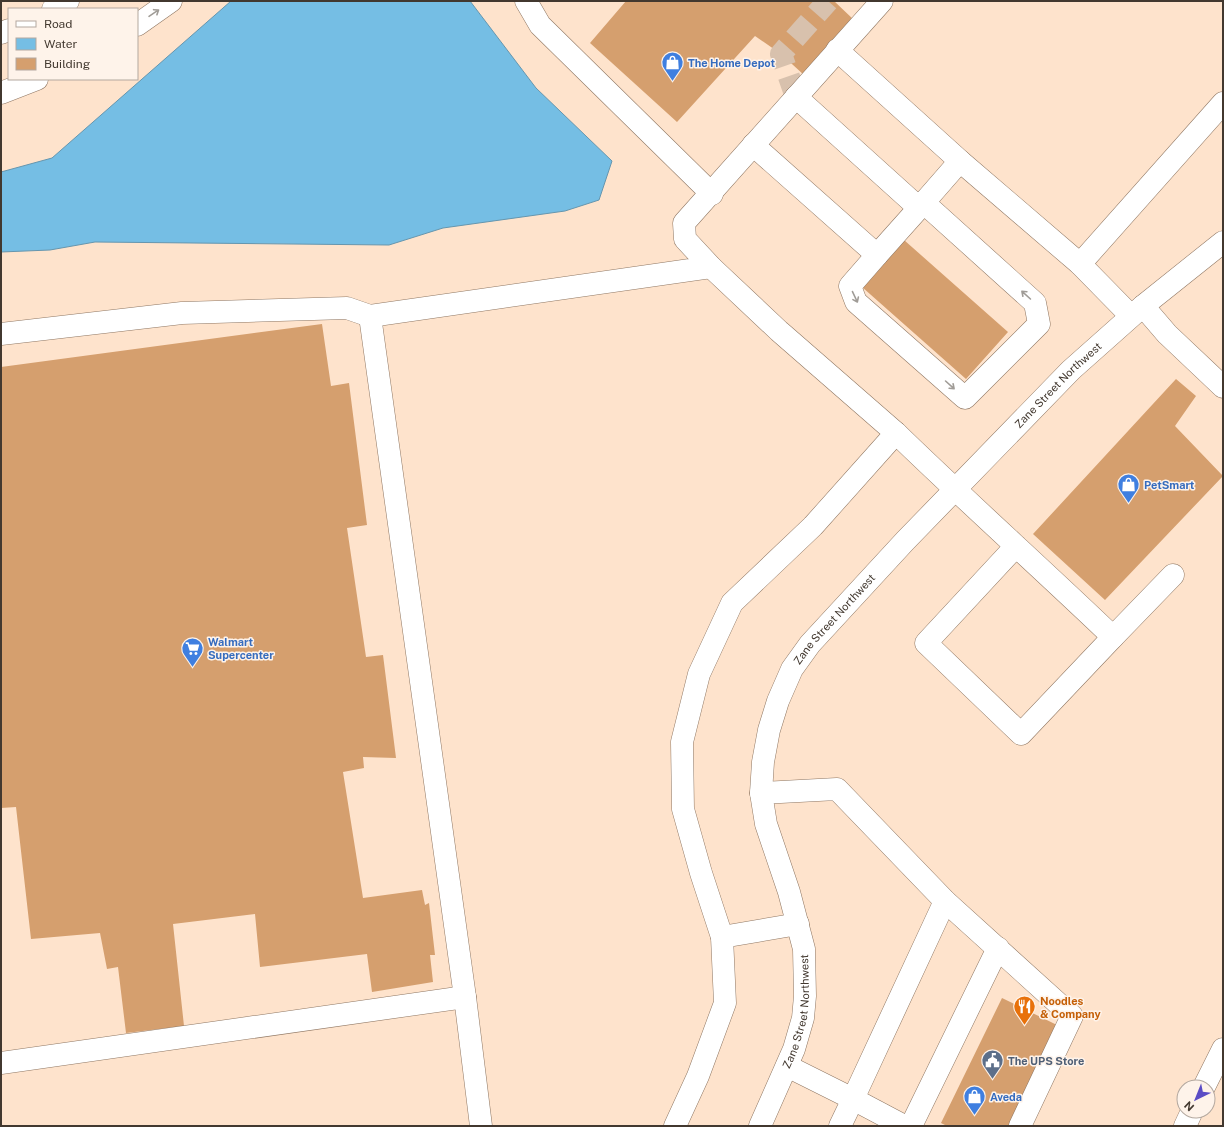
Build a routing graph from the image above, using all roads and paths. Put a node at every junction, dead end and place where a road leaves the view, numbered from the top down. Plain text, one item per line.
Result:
1 (68, 1) edge
2 (171, 1) edge
3 (526, 1) edge
4 (882, 1) edge
5 (55, 8) edge
6 (138, 24) edge
7 (837, 50) junction
8 (34, 80) edge
9 (1, 93) edge
10 (796, 97) junction
11 (1223, 103) edge
12 (753, 145) junction
13 (960, 161) junction
14 (712, 194) junction
15 (921, 205) junction
16 (1223, 242) edge
17 (877, 255) junction
18 (1080, 264) junction
19 (711, 267) junction
20 (1137, 311) junction
21 (370, 316) junction
22 (1, 334) edge
23 (1223, 387) edge
24 (896, 433) junction
25 (954, 489) junction
26 (1016, 546) junction
27 (1173, 575) dead end
28 (1113, 637) junction
29 (762, 793) junction
30 (945, 901) junction
31 (798, 924) junction
32 (722, 938) junction
33 (998, 948) junction
34 (465, 997) junction
35 (1223, 1049) edge
36 (1, 1063) edge
37 (787, 1066) junction
38 (1208, 1079) edge
39 (853, 1099) junction
40 (481, 1126) edge
41 (674, 1126) edge
42 (760, 1126) edge
43 (840, 1126) edge
44 (904, 1126) edge
45 (911, 1126) edge
46 (1020, 1126) edge

1 - 5 main road
6 -> 2 main road
3 - 14 main road
4 - 7 main road
7 - 10 main road
7 - 13 main road
8 - 9 main road
10 - 12 main road
10 - 15 main road
11 - 18 main road
12 - 14 main road
12 - 17 main road
13 - 15 main road
13 - 18 main road
14 - 19 main road
15 - 17 main road
17 -> 15 main road
16 - 20 main road, Zane Street Northwest
18 - 20 main road
19 - 21 main road
19 - 24 main road
20 - 23 main road
20 - 25 main road, Zane Street Northwest
21 - 22 main road
21 - 34 main road
24 - 25 main road
24 - 32 main road
25 - 26 main road
25 - 29 main road, Zane Street Northwest
26 - 28 main road
26 - 28 main road
27 - 28 main road
29 - 30 main road
29 - 31 main road, Zane Street Northwest
30 - 33 main road
30 - 39 main road
31 - 32 main road
31 - 37 main road, Zane Street Northwest
32 - 41 main road
33 - 45 main road
33 - 46 main road
34 - 36 main road
34 - 40 main road
35 - 38 main road
37 - 39 main road
37 - 42 main road, Zane Street Northwest
39 - 43 main road
39 - 44 main road

